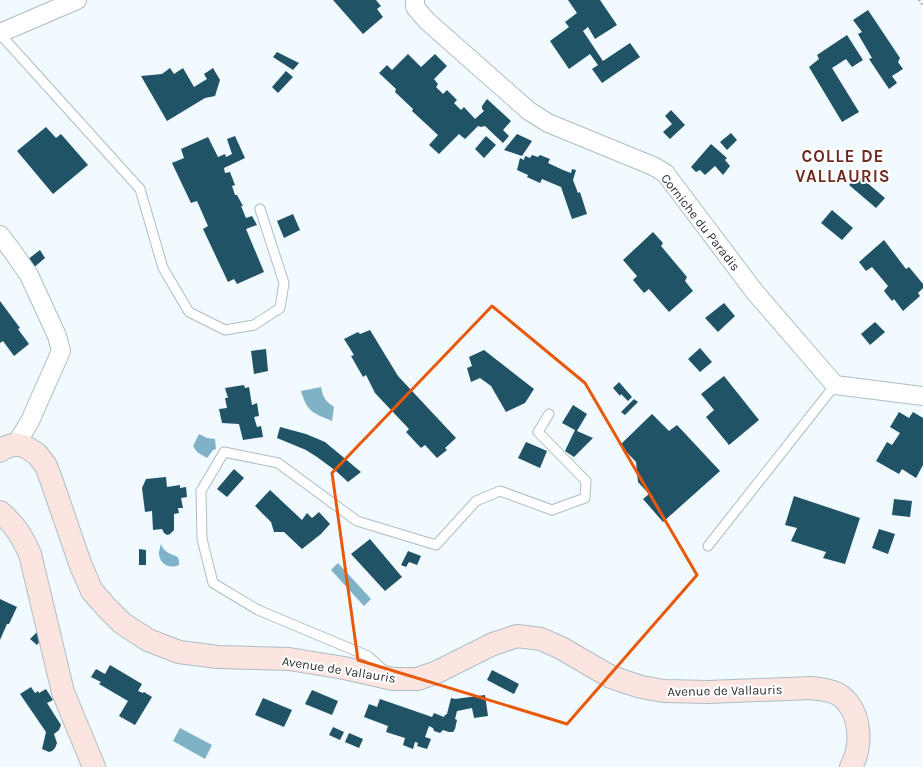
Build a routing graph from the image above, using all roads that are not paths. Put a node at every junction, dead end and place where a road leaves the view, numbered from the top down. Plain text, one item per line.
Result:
1 (77, 0) edge
2 (415, 0) edge
3 (0, 34) edge
4 (260, 209) dead end
5 (0, 235) edge
6 (835, 385) junction
7 (923, 396) edge
8 (549, 414) dead end
9 (8, 448) edge
10 (0, 512) edge
11 (708, 546) dead end
12 (393, 679) junction
13 (94, 767) edge
14 (851, 767) edge

1 - 3 street
2 - 6 street, Corniche du Paradis
3 - 4 lane
5 - 9 street
6 - 7 street
6 - 11 lane
8 - 12 lane
9 - 12 main road, Avenue de Vallauris
10 - 13 main road
12 - 14 main road, Avenue de Vallauris

